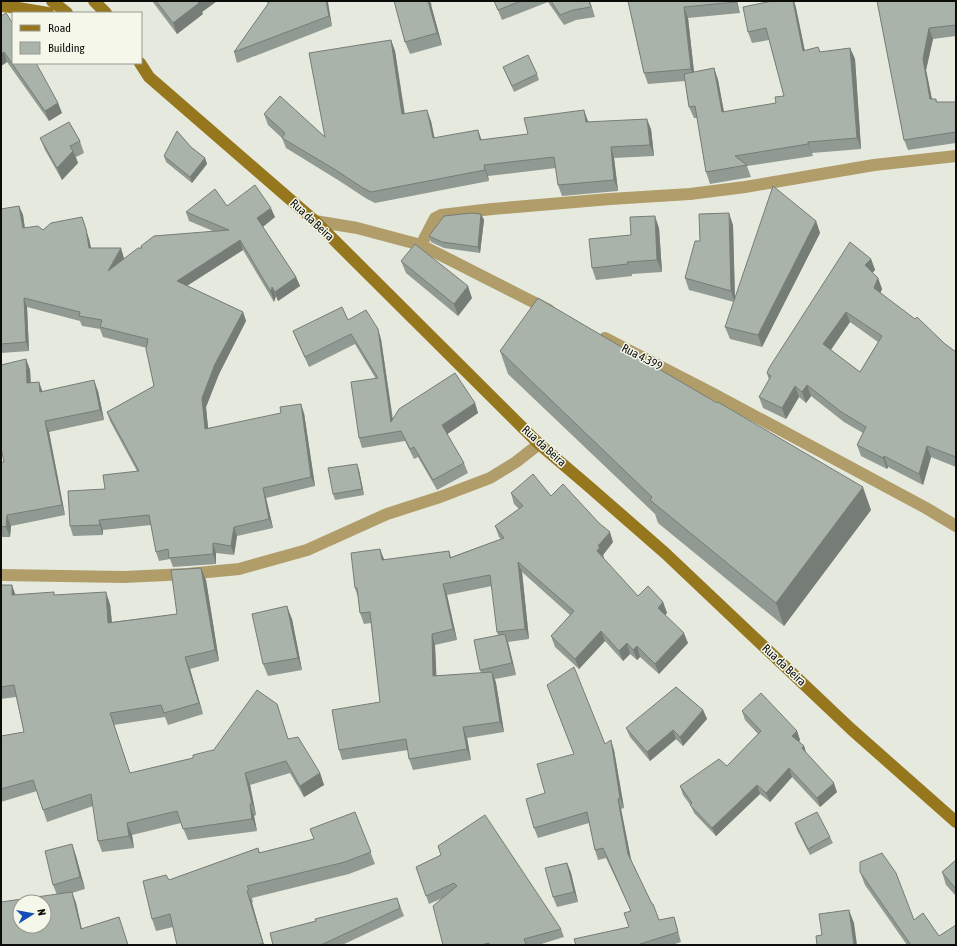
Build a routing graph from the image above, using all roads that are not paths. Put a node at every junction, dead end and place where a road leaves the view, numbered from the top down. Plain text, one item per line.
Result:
1 (52, 1) edge
2 (94, 1) edge
3 (103, 1) edge
4 (1, 6) edge
5 (41, 12) edge
6 (66, 12) edge
7 (106, 12) edge
8 (107, 12) edge
9 (141, 64) edge
10 (956, 156) edge
11 (315, 221) junction
12 (421, 245) junction
13 (562, 316) edge
14 (597, 334) edge
15 (540, 444) junction
16 (956, 526) edge
17 (1, 575) edge
18 (956, 822) edge

1 - 6 main road
2 - 7 main road
3 - 8 main road
4 - 5 main road
9 - 11 main road, Rua da Beira
10 - 12 street
11 - 12 street
11 - 15 main road, Rua da Beira
12 - 13 street
14 - 16 street, Rua 4.399
15 - 17 street
15 - 18 main road, Rua da Beira

